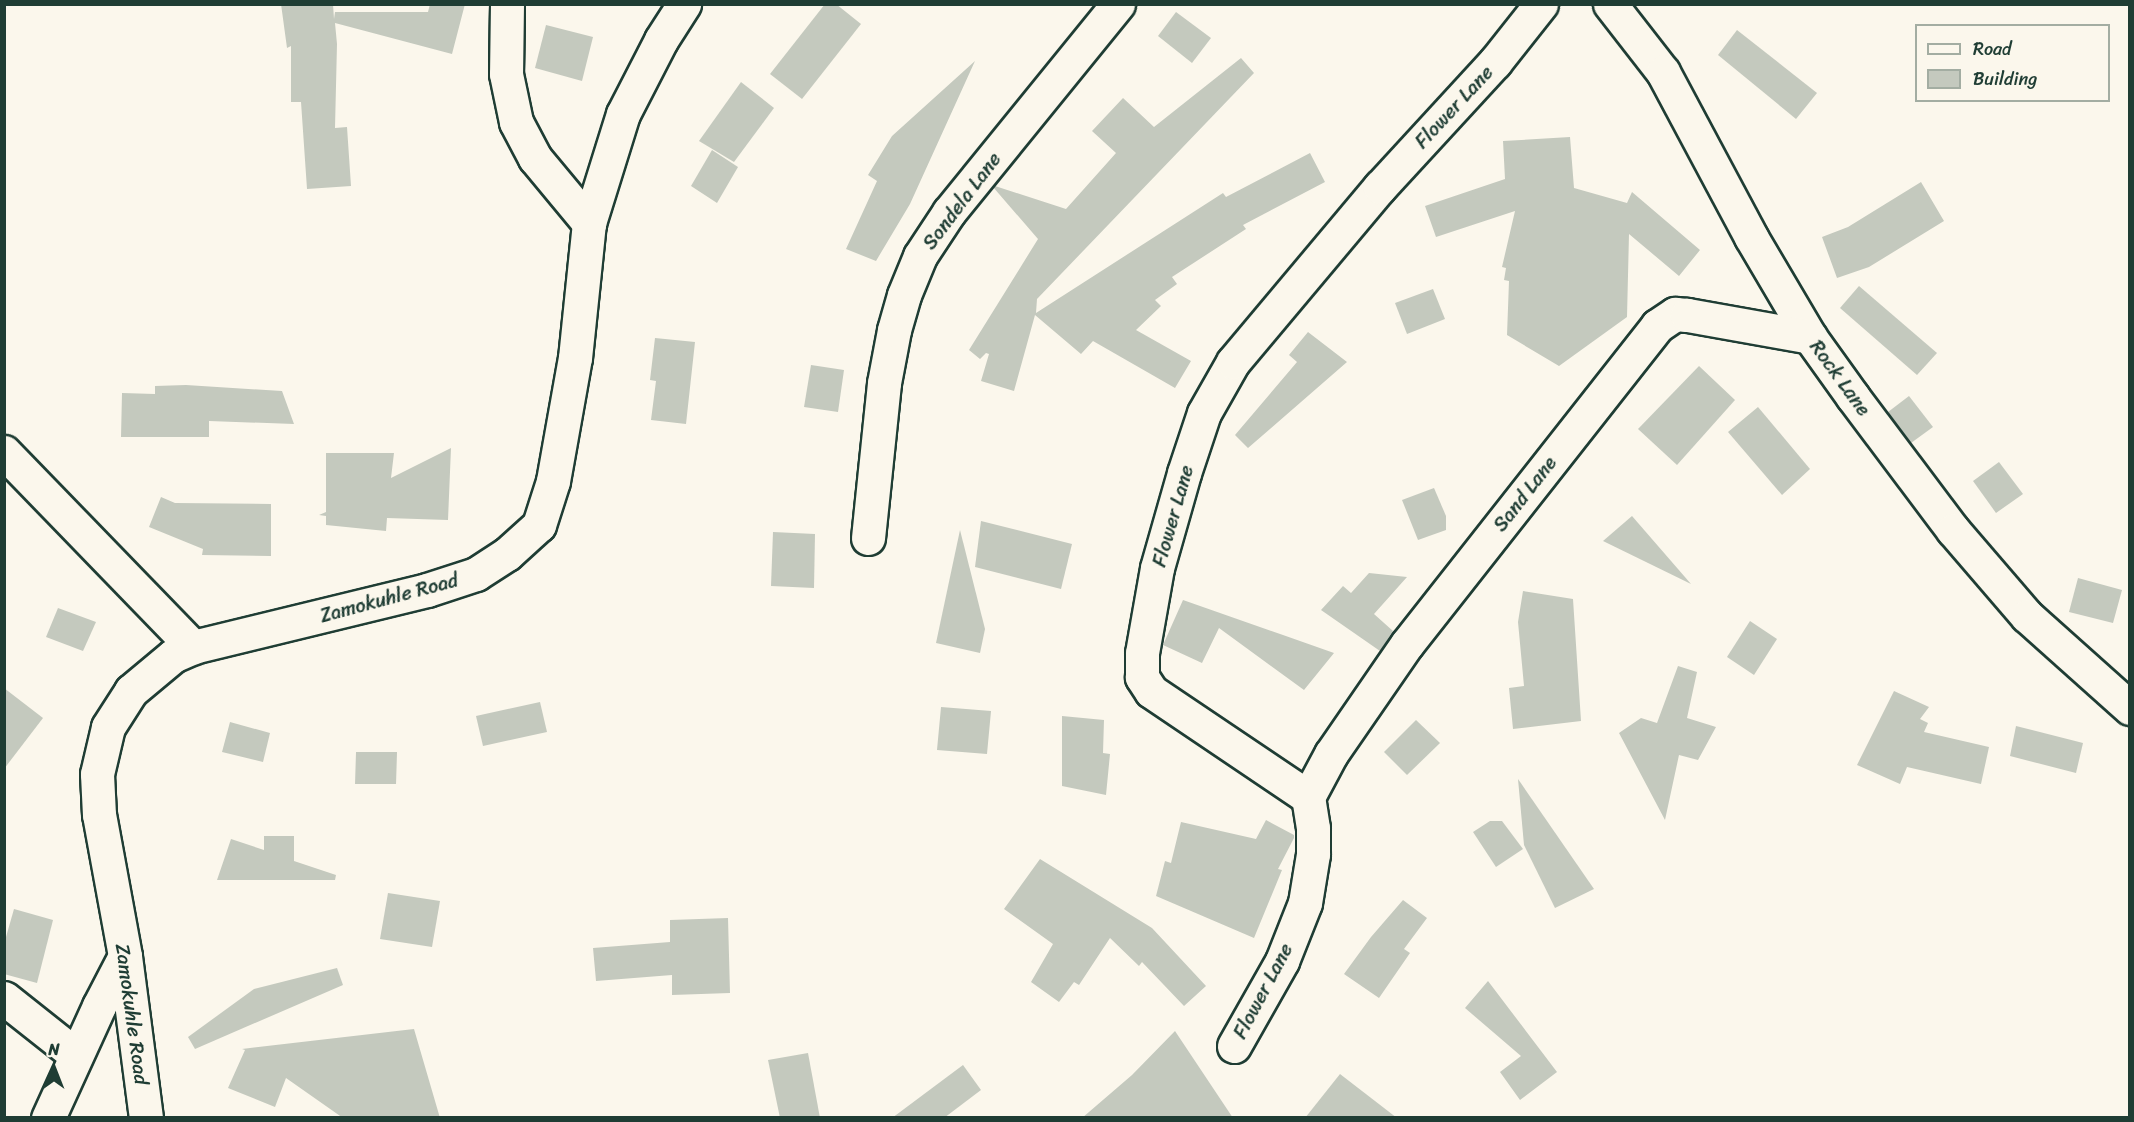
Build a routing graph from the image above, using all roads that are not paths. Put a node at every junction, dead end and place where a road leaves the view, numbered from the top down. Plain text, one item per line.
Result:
1 (507, 4) edge
2 (684, 4) edge
3 (1118, 4) edge
4 (1541, 4) edge
5 (1610, 4) edge
6 (589, 223) junction
7 (1810, 337) junction
8 (4, 452) edge
9 (868, 538) dead end
10 (192, 647) junction
11 (2130, 708) edge
12 (1308, 797) junction
13 (125, 956) junction
14 (4, 998) edge
15 (1234, 1046) dead end
16 (76, 1055) junction
17 (48, 1118) edge
18 (146, 1118) edge

1 - 6 street
2 - 6 street, Zamokuhle Road
3 - 9 street, Sondela Lane
4 - 12 street, Flower Lane
5 - 7 street, Rock Lane
6 - 10 street, Zamokuhle Road
7 - 11 street, Rock Lane
7 - 12 street, Sand Lane
8 - 10 street
10 - 13 street, Zamokuhle Road
12 - 15 street, Flower Lane
13 - 16 street
13 - 18 street, Zamokuhle Road
14 - 16 street
16 - 17 street

